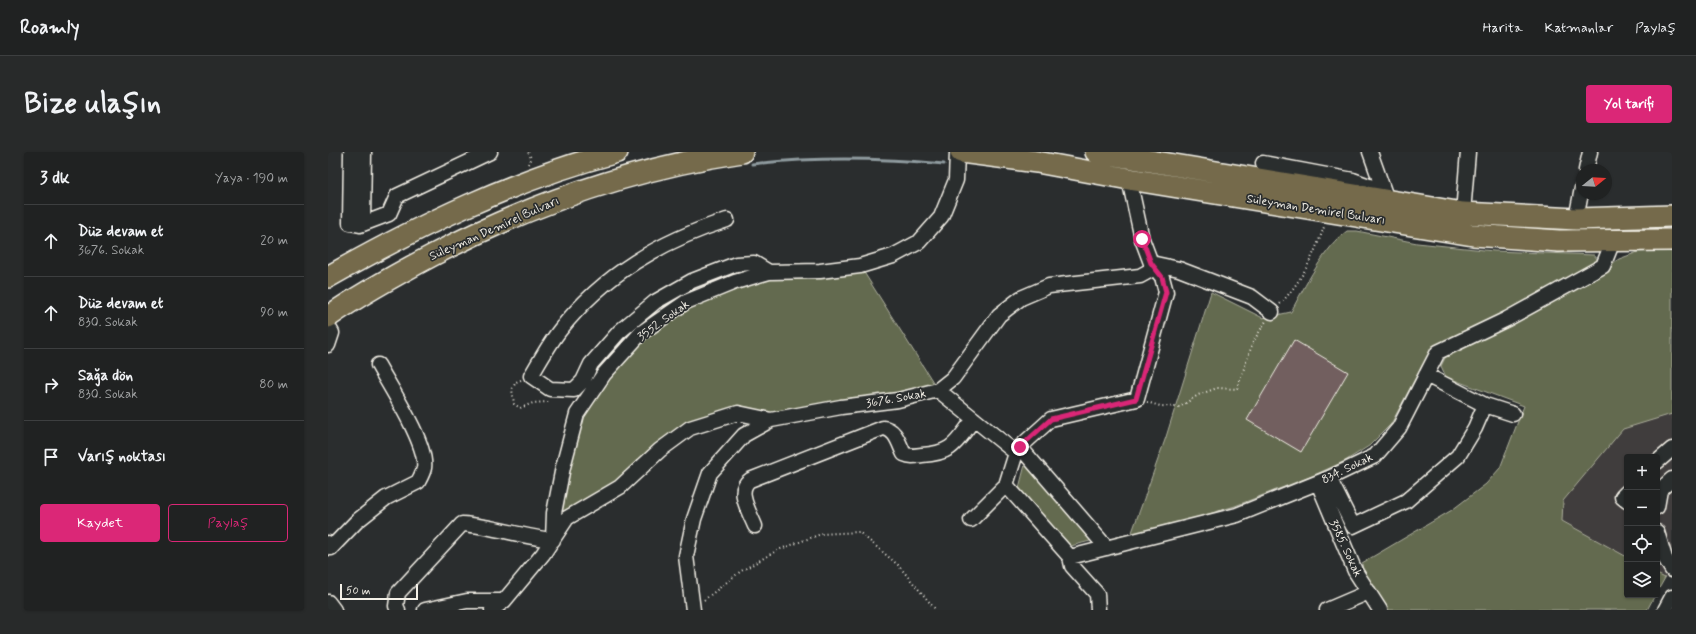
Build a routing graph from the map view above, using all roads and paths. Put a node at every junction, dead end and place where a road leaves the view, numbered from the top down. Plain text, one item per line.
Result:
1 (352, 152) edge
2 (364, 152) edge
3 (490, 152) edge
4 (528, 152) edge
5 (617, 152) edge
6 (742, 152) edge
7 (957, 152) edge
8 (961, 152) edge
9 (1096, 152) edge
10 (1370, 152) edge
11 (1468, 152) edge
12 (1590, 152) edge
13 (531, 158) dead end
14 (1263, 163) dead end
15 (1587, 164) edge
16 (1129, 179) junction
17 (1385, 196) junction
18 (1580, 200) edge
19 (1463, 213) junction
20 (1672, 216) edge
21 (1576, 219) junction
22 (727, 220) dead end
23 (357, 223) junction
24 (1325, 226) dead end
25 (1672, 240) edge
26 (1613, 241) junction
27 (1151, 263) junction
28 (769, 272) junction
29 (328, 277) edge
30 (1272, 312) junction
31 (328, 317) edge
32 (328, 326) edge
33 (328, 346) edge
34 (378, 365) dead end
35 (1426, 375) junction
36 (938, 390) junction
37 (1136, 399) junction
38 (1485, 405) junction
39 (1513, 414) dead end
40 (749, 416) junction
41 (974, 419) junction
42 (771, 420) junction
43 (753, 430) junction
44 (1672, 449) edge
45 (1018, 450) junction
46 (1660, 459) edge
47 (1672, 479) edge
48 (1324, 480) junction
49 (1006, 485) junction
50 (1660, 490) edge
51 (971, 520) dead end
52 (755, 526) dead end
53 (553, 540) junction
54 (1660, 542) edge
55 (328, 543) edge
56 (1107, 548) junction
57 (1070, 557) junction
58 (1672, 570) edge
59 (1369, 592) junction
60 (1672, 597) edge
61 (504, 601) junction
62 (328, 602) edge
63 (692, 609) edge
64 (334, 610) edge
65 (398, 610) edge
66 (425, 610) edge
67 (492, 610) edge
68 (936, 610) edge
69 (1098, 610) edge
70 (1327, 610) edge
71 (1380, 610) edge
72 (1665, 610) edge

1 - 23 street
2 - 23 street
3 - 23 street
4 - 13 path
5 - 29 highway
6 - 31 highway, Süleyman Demirel Bulvarı
7 - 28 street, 3552. Sokak
8 - 16 highway, Süleyman Demirel Bulvarı
9 - 17 highway, Süleyman Demirel Bulvarı
10 - 17 street
11 - 19 street
12 - 15 street
14 - 17 street
16 - 26 highway, Süleyman Demirel Bulvarı
16 - 27 street
17 - 19 highway, Süleyman Demirel Bulvarı
18 - 21 street
19 - 21 highway, Süleyman Demirel Bulvarı
20 - 21 highway, Süleyman Demirel Bulvarı
22 - 28 street
24 - 30 path
25 - 26 highway, Süleyman Demirel Bulvarı
26 - 35 street, 834. Sokak
27 - 30 street
27 - 36 street, 3676. Sokak
27 - 37 street
28 - 53 street, 3552. Sokak
30 - 37 path
32 - 33 street
34 - 55 street
35 - 38 street
35 - 48 street, 834. Sokak
36 - 41 street
36 - 42 street, 3676. Sokak
37 - 45 street
38 - 39 street
38 - 48 street
40 - 42 street
40 - 43 street
40 - 53 street
41 - 45 street
41 - 52 street
42 - 43 street, 3676. Sokak
43 - 63 street, 3676. Sokak
44 - 46 street
45 - 49 street
45 - 56 street
47 - 50 street
48 - 56 street, 834. Sokak
48 - 59 street, 3585. Sokak
49 - 51 street
49 - 57 street
53 - 61 street
53 - 65 street
54 - 58 street
56 - 57 street, 834. Sokak
57 - 69 street
59 - 70 street
59 - 71 street, 3585. Sokak
60 - 72 street
61 - 66 street
61 - 67 street
62 - 64 street
63 - 68 path

